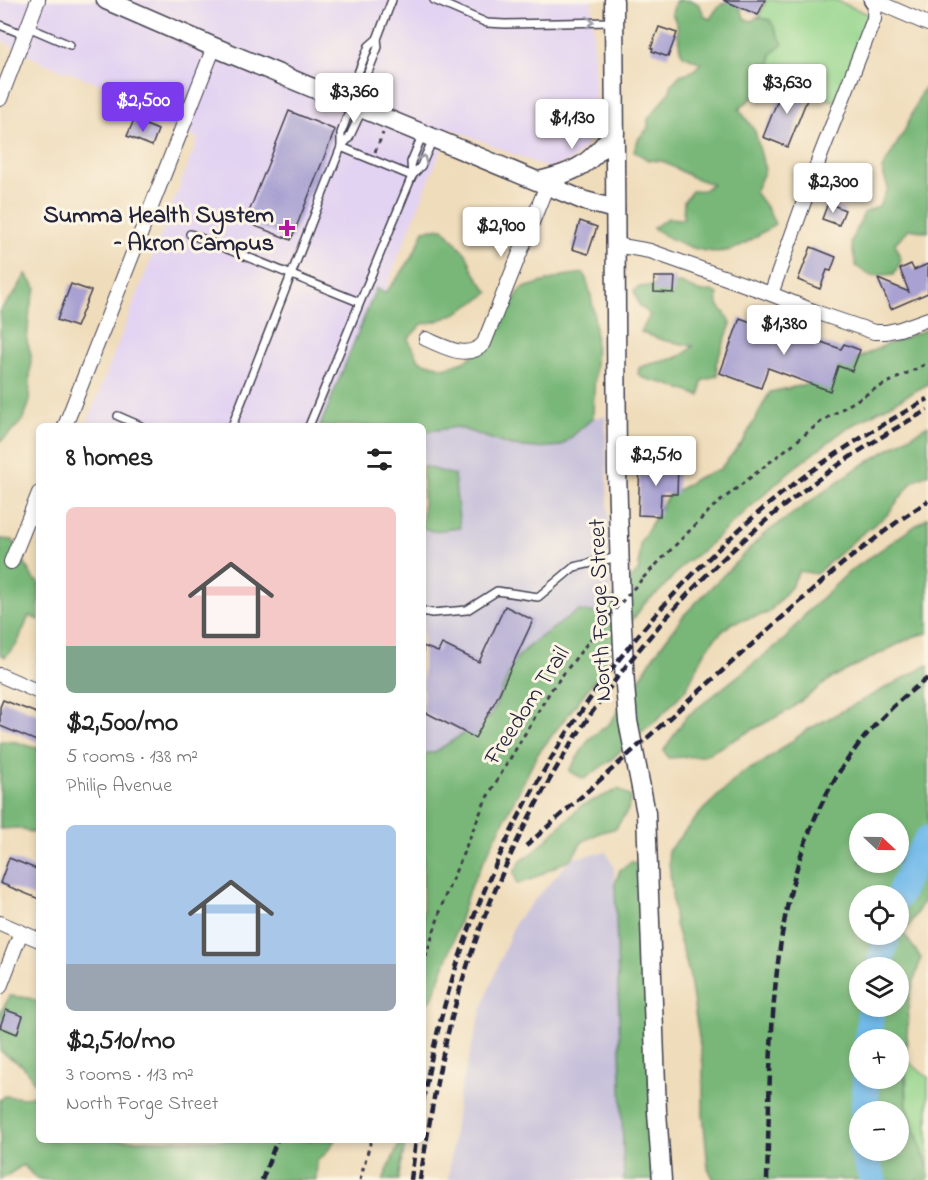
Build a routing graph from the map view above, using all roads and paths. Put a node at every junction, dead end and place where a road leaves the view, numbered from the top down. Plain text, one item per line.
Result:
1 (38, 0) edge
2 (106, 0) edge
3 (392, 0) edge
4 (434, 0) edge
5 (614, 0) edge
6 (874, 0) edge
7 (614, 22) junction
8 (0, 24) edge
9 (928, 24) edge
10 (26, 31) junction
11 (70, 45) dead end
12 (214, 47) junction
13 (0, 99) edge
14 (354, 105) junction
15 (385, 130) dead end
16 (615, 131) junction
17 (428, 135) junction
18 (341, 147) junction
19 (372, 158) junction
20 (412, 176) junction
21 (543, 183) junction
22 (615, 209) junction
23 (190, 234) dead end
24 (616, 245) junction
25 (292, 274) junction
26 (771, 294) junction
27 (359, 302) junction
28 (928, 319) edge
29 (426, 339) dead end
30 (928, 363) edge
31 (118, 416) dead end
32 (66, 423) edge
33 (134, 423) edge
34 (233, 423) edge
35 (310, 423) edge
36 (36, 500) edge
37 (620, 556) junction
38 (11, 562) dead end
39 (426, 612) edge
40 (0, 675) edge
41 (36, 691) edge
42 (0, 923) edge
43 (21, 932) junction
44 (36, 939) edge
45 (426, 956) edge
46 (0, 987) edge
47 (370, 1143) edge
48 (360, 1180) edge
49 (662, 1180) edge

1 - 10 street
2 - 12 street
3 - 14 lane
4 -> 7 lane
5 - 7 street, North Forge Street
6 - 9 street
6 - 26 street
7 - 16 street, North Forge Street
8 - 10 lane
10 - 11 lane
10 - 13 street
12 - 14 street
12 - 32 street
14 - 17 street
14 - 18 lane
14 - 18 lane
15 - 19 path
16 - 21 street
16 - 22 street, North Forge Street
20 -> 17 lane
17 - 20 lane
17 - 21 street
18 - 19 lane
18 - 25 lane
19 - 20 lane
20 - 27 lane
21 - 22 street
21 - 29 street
22 - 24 street, North Forge Street
23 - 25 lane
24 - 26 street
24 - 37 street, North Forge Street
25 - 27 lane
25 - 34 lane
26 - 28 street
27 - 35 lane
30 - 45 path, Freedom Trail, bridge
31 - 33 lane
36 - 38 street
37 - 39 lane
37 - 49 street, North Forge Street
40 - 41 street
42 - 43 street
43 - 44 street
43 - 46 street
47 - 48 path

